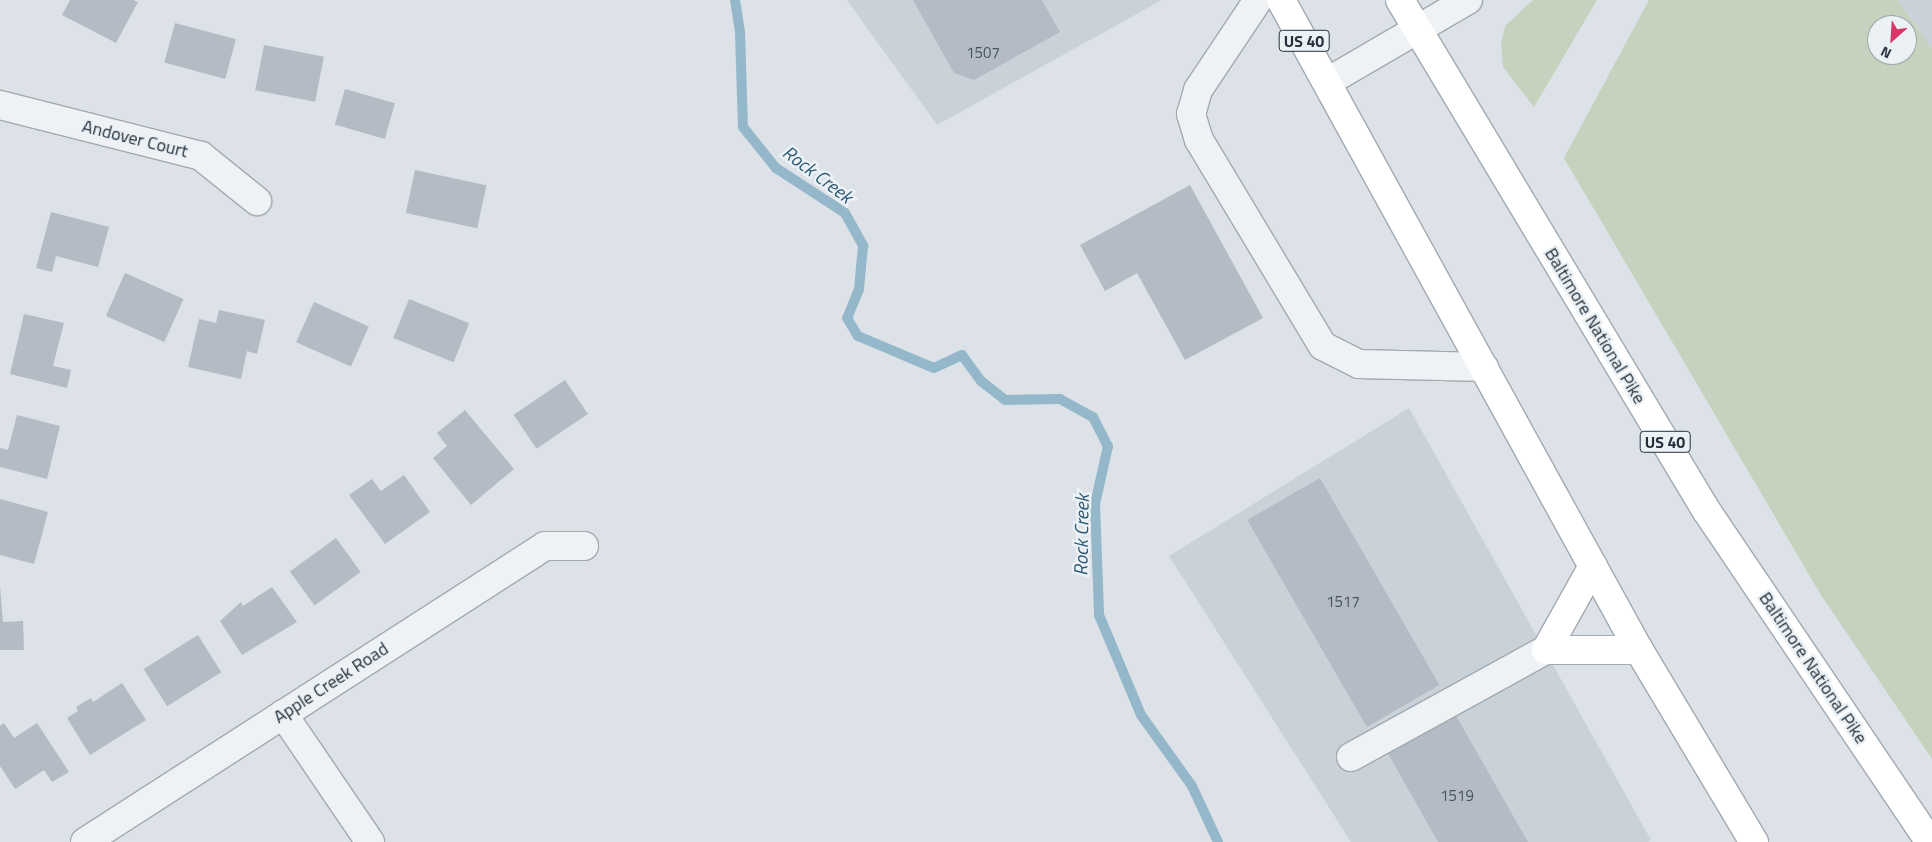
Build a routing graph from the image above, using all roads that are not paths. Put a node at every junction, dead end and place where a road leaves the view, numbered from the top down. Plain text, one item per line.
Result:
1 (1258, 0) edge
2 (1281, 0) edge
3 (1400, 0) edge
4 (1468, 0) edge
5 (1417, 31) junction
6 (1328, 82) junction
7 (0, 105) edge
8 (257, 201) dead end
9 (1484, 367) junction
10 (584, 546) dead end
11 (1593, 566) junction
12 (1546, 650) junction
13 (1639, 650) junction
14 (283, 714) junction
15 (1351, 757) dead end
16 (85, 842) edge
17 (370, 842) edge
18 (1754, 842) edge
19 (1930, 842) edge

1 - 9 street
2 - 6 main road, US 40
3 - 5 main road, US 40
4 - 5 street
5 - 6 street
5 - 19 main road, Baltimore National Pike / US 40
6 - 9 main road, US 40
7 - 8 street, Andover Court
9 - 11 main road, US 40
10 - 14 street, Apple Creek Road
11 - 12 main road
11 - 13 main road, US 40
12 - 13 main road
12 - 15 street
13 - 18 main road, US 40
14 - 16 street, Apple Creek Road
14 - 17 street

